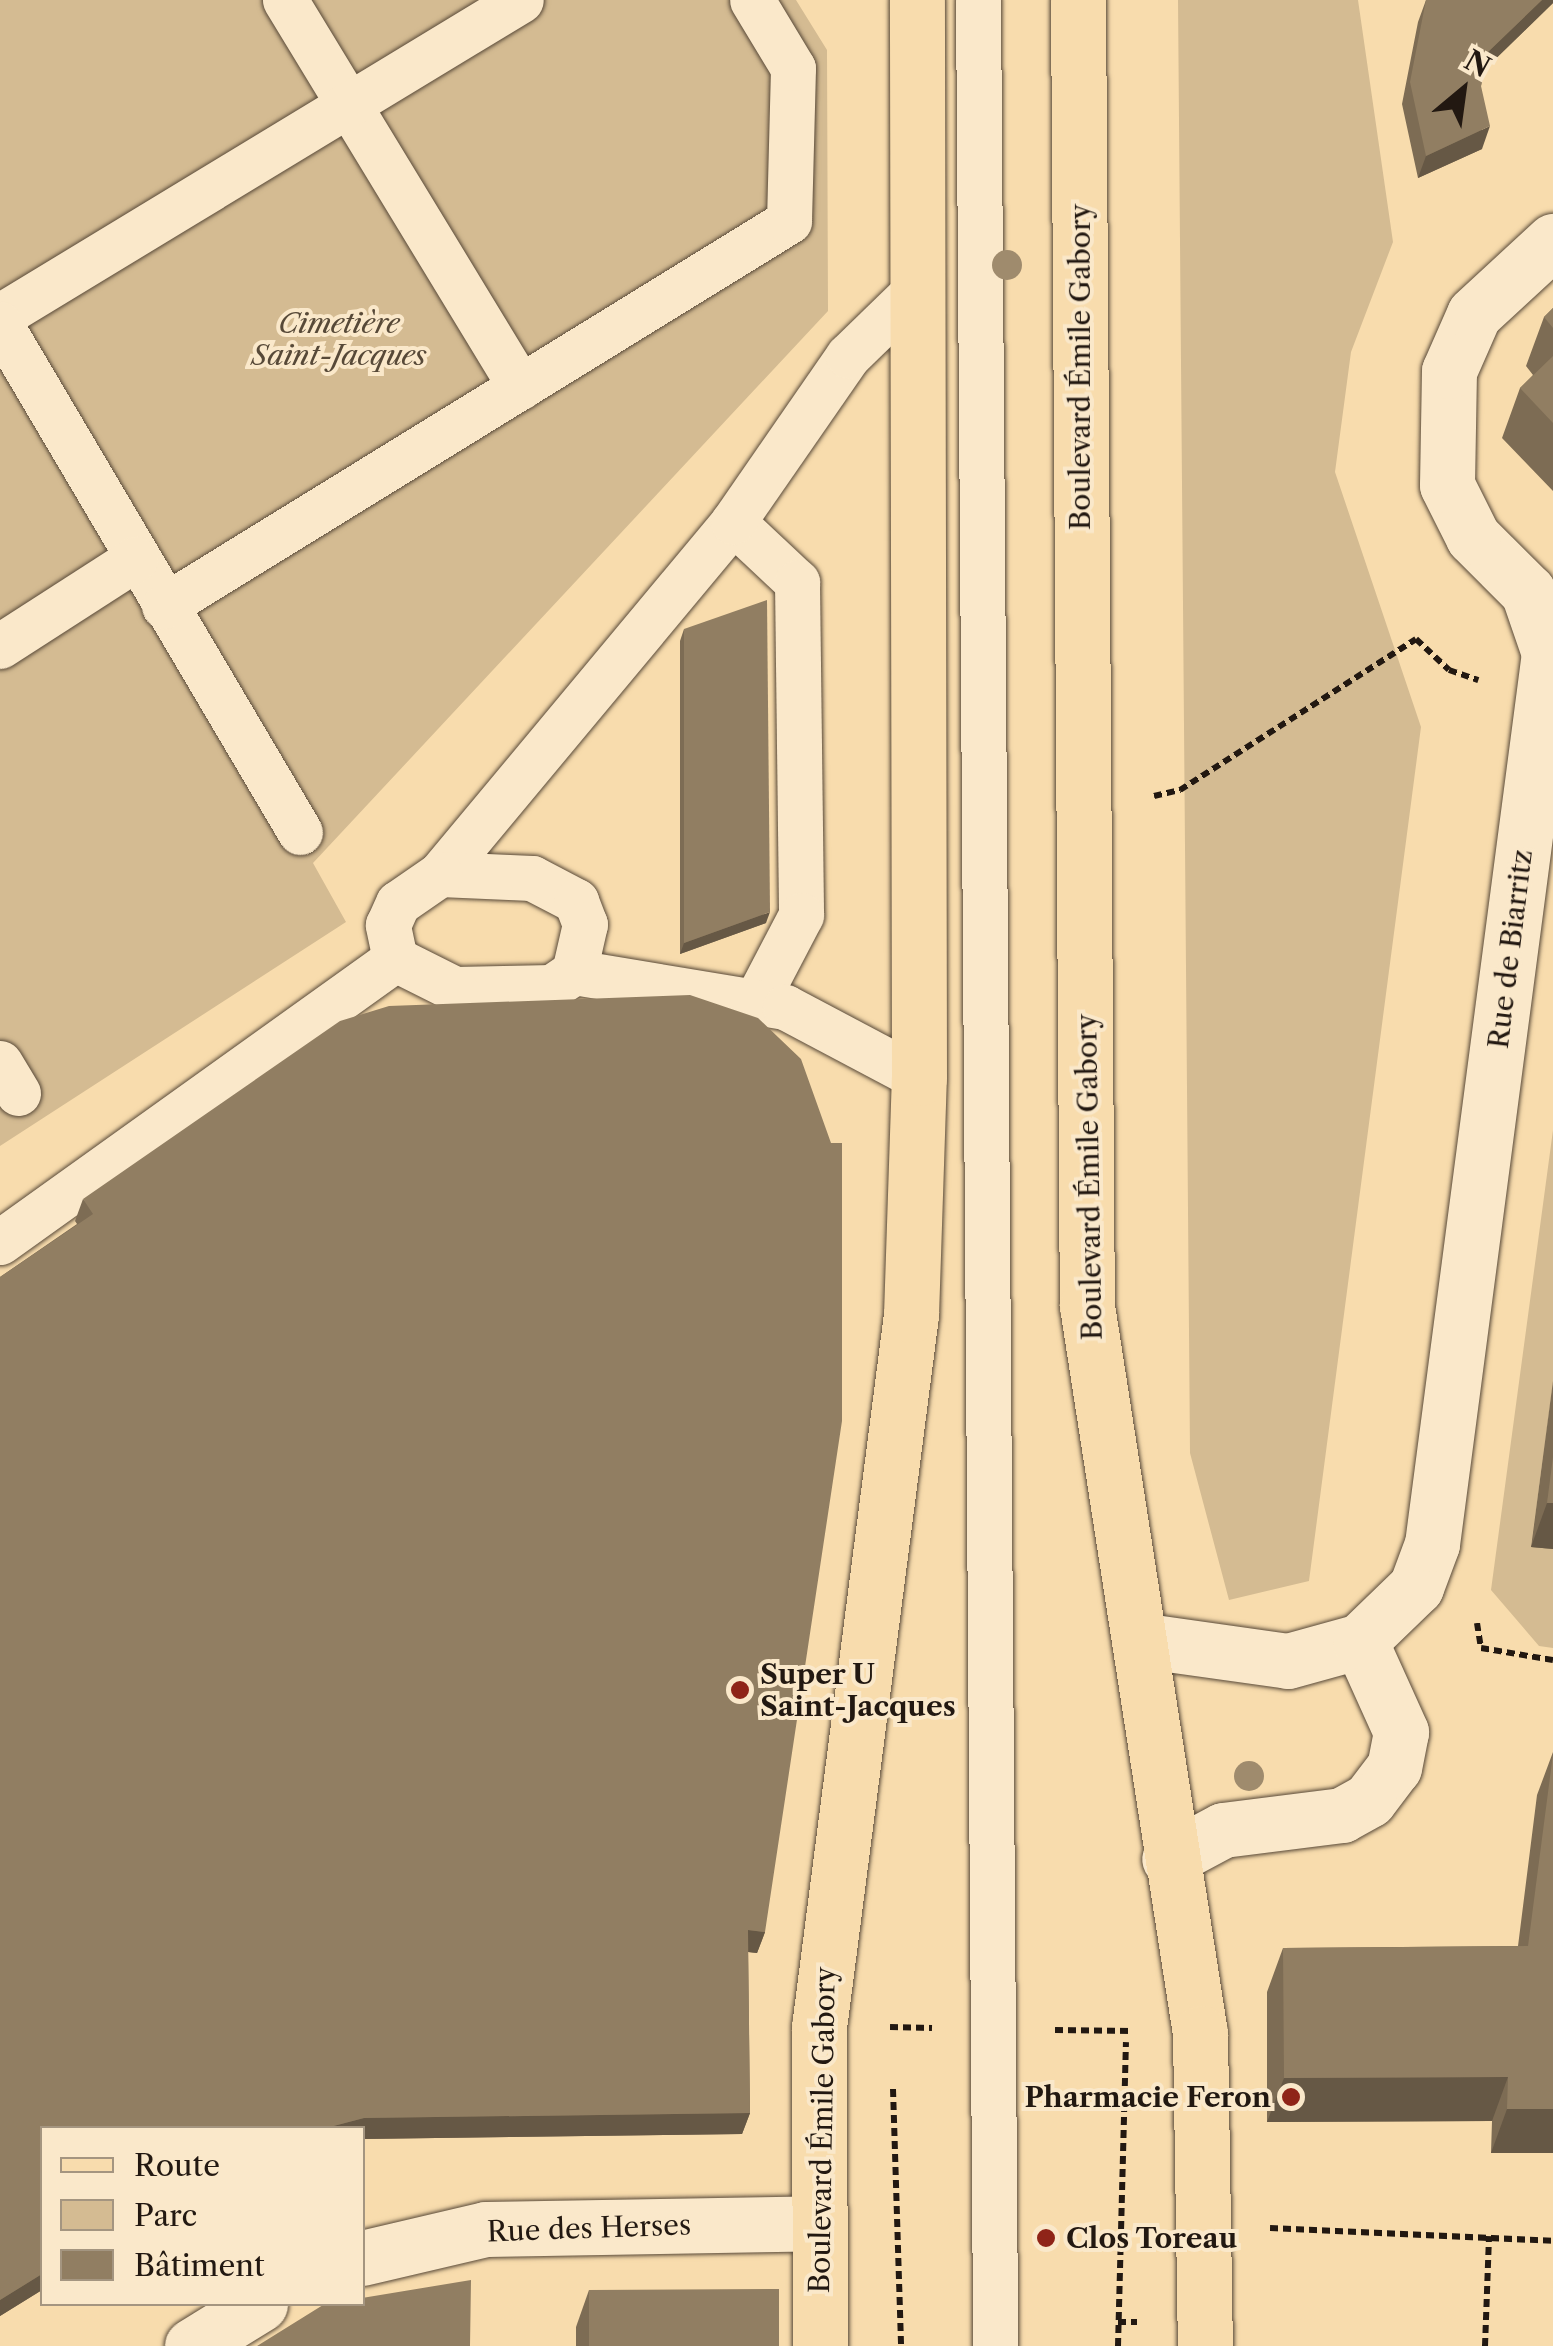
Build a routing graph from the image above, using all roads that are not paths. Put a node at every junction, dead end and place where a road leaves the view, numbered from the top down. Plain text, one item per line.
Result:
1 (285, 0) edge
2 (521, 0) edge
3 (752, 0) edge
4 (917, 0) edge
5 (978, 0) edge
6 (1078, 0) edge
7 (348, 102) junction
8 (1553, 241) edge
9 (920, 286) junction
10 (0, 316) edge
11 (0, 324) edge
12 (520, 387) junction
13 (733, 522) junction
14 (135, 559) junction
15 (164, 606) junction
16 (0, 646) edge
17 (300, 832) dead end
18 (440, 874) junction
19 (395, 959) junction
20 (574, 972) junction
21 (757, 998) junction
22 (920, 1078) junction
23 (0, 1242) edge
24 (1139, 1640) junction
25 (1360, 1642) junction
26 (1168, 1859) junction
27 (819, 2222) junction
28 (365, 2257) edge
29 (257, 2306) edge
30 (192, 2346) edge
31 (820, 2346) edge
32 (996, 2346) edge
33 (1205, 2346) edge

1 - 7 lane
2 - 7 lane
3 - 12 lane
4 - 9 main road, Boulevard Émile Gabory
5 - 32 lane
6 - 24 main road, Boulevard Émile Gabory
7 - 10 lane
7 - 12 lane
8 - 25 street, Rue de Biarritz
9 - 13 lane
9 - 22 main road, Boulevard Émile Gabory
11 - 14 lane
12 - 15 lane
13 - 18 lane
13 - 21 lane
14 - 15 lane
14 - 16 lane
15 - 17 lane
18 - 19 lane
18 - 20 lane
19 - 20 lane
19 - 23 lane
20 - 21 lane
21 - 22 lane
22 - 27 main road, Boulevard Émile Gabory
24 - 25 street
24 - 26 main road, Boulevard Émile Gabory
25 - 26 street
26 - 33 main road, Boulevard Émile Gabory
27 - 28 street, Rue des Herses
27 - 31 main road, Boulevard Émile Gabory
29 - 30 street

